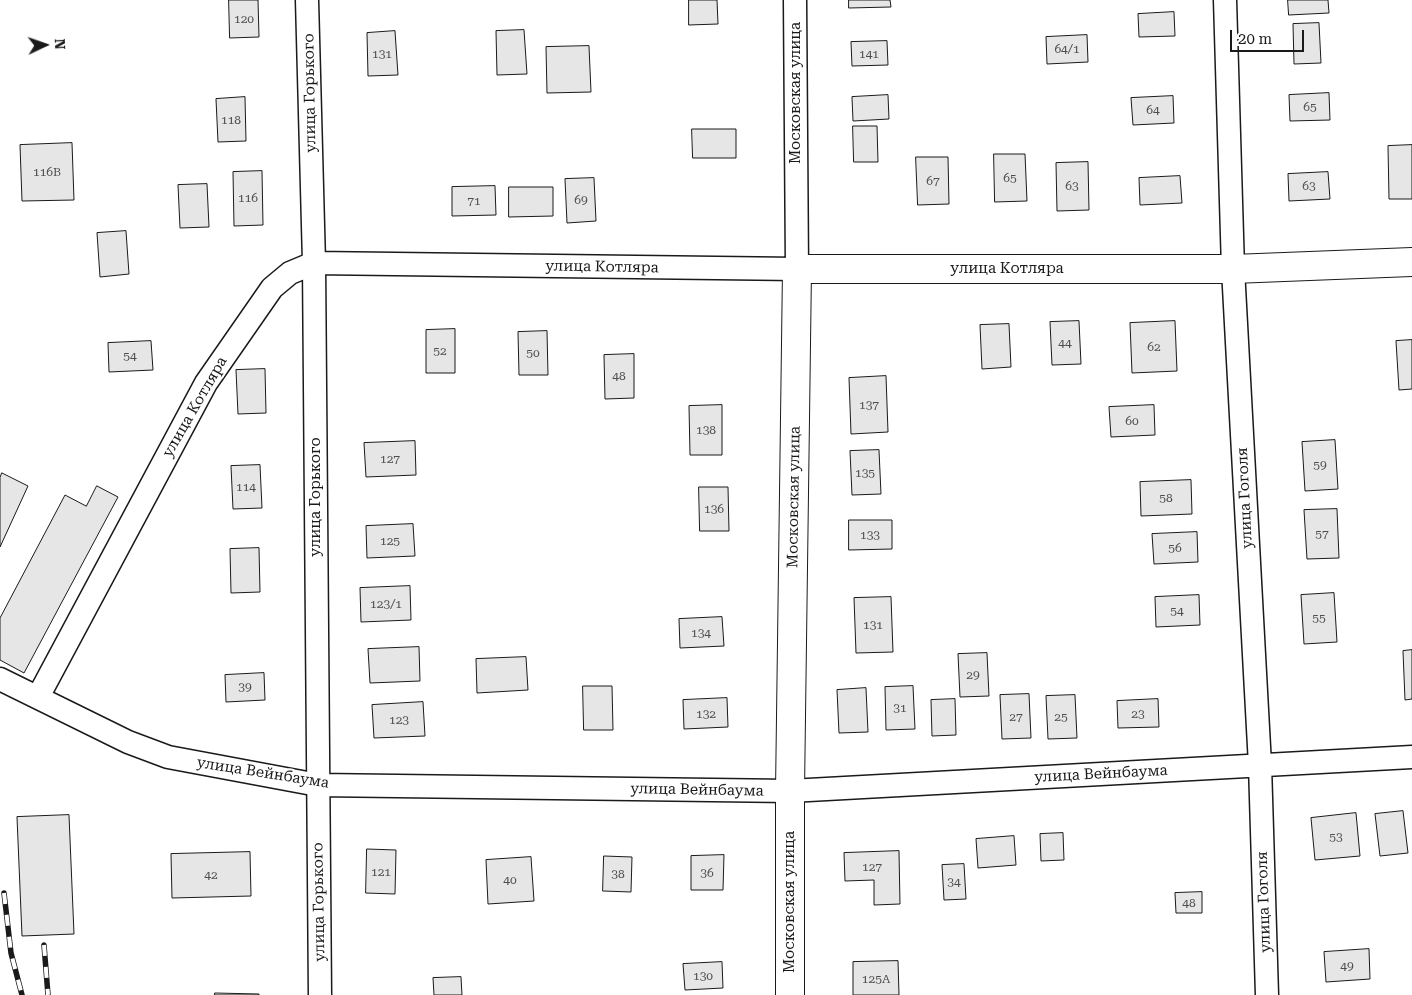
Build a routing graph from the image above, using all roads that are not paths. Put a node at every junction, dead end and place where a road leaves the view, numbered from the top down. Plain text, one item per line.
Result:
1 (307, 0) edge
2 (795, 0) edge
3 (1225, 0) edge
4 (1412, 262) edge
5 (314, 263) junction
6 (797, 270) junction
7 (1233, 270) junction
8 (0, 679) edge
9 (38, 697) junction
10 (1412, 757) edge
11 (1260, 765) junction
12 (318, 785) junction
13 (790, 791) junction
14 (320, 995) edge
15 (790, 995) edge
16 (1266, 995) edge

1 - 5 street, улица Горького
2 - 6 street, Московская улица
3 - 7 street, улица Гоголя
4 - 7 street, улица Котляра
5 - 6 street, улица Котляра
5 - 9 street, улица Котляра
5 - 12 street, улица Горького
6 - 7 street, улица Котляра
6 - 13 street, Московская улица
7 - 11 street, улица Гоголя
8 - 9 street, улица Вейнбаума
9 - 12 street, улица Вейнбаума
10 - 11 street, улица Вейнбаума
11 - 13 street, улица Вейнбаума
11 - 16 street, улица Гоголя
12 - 13 street, улица Вейнбаума
12 - 14 street, улица Горького
13 - 15 street, Московская улица

